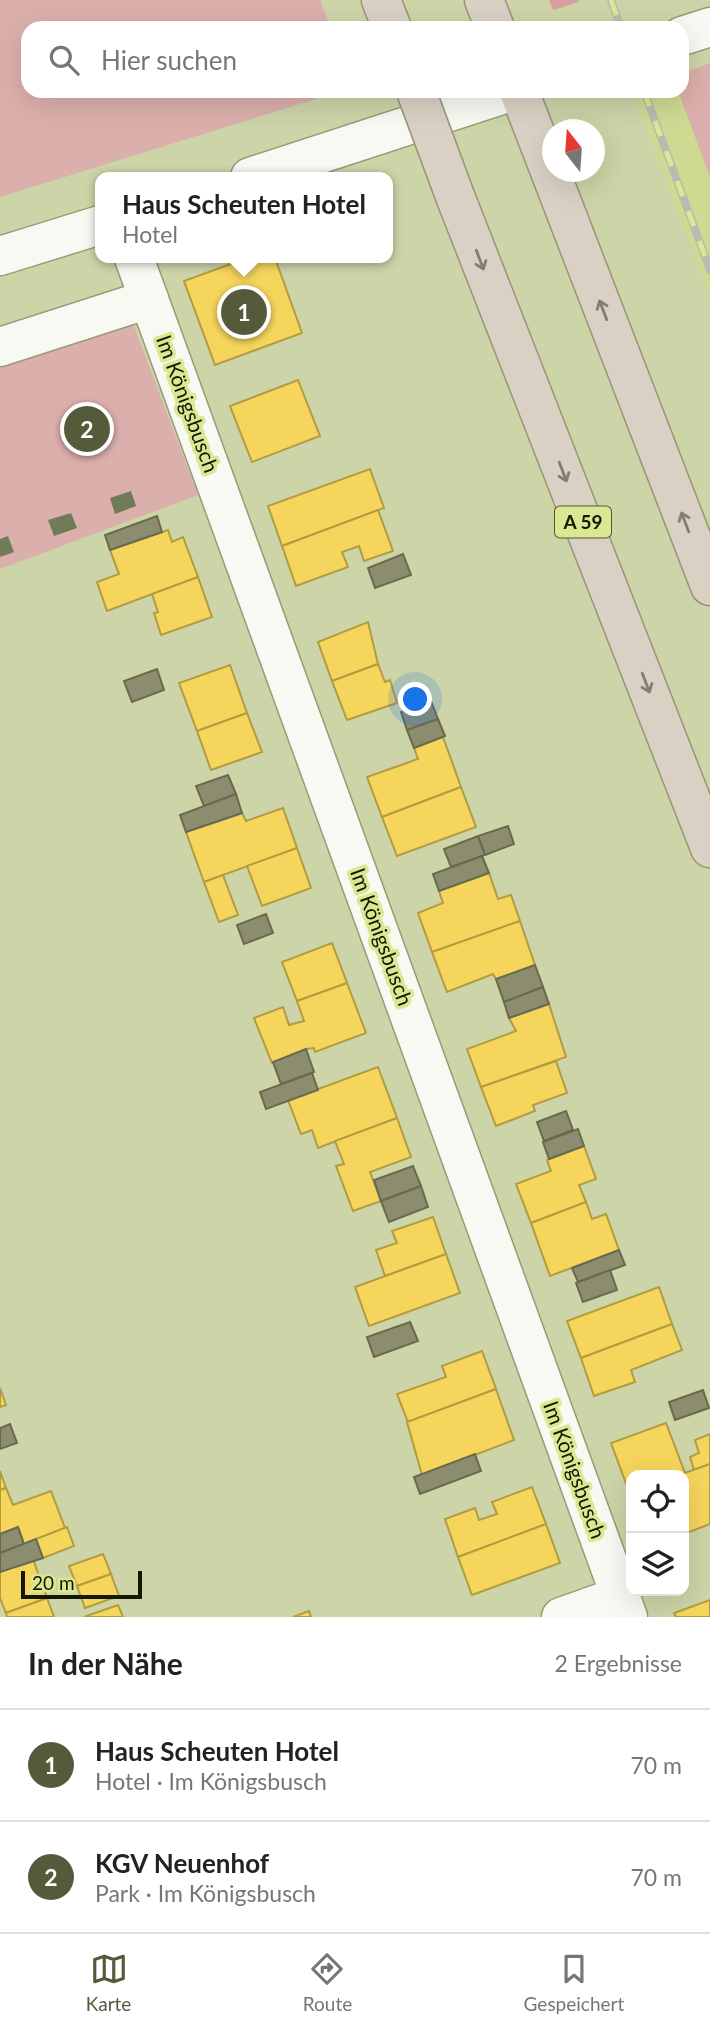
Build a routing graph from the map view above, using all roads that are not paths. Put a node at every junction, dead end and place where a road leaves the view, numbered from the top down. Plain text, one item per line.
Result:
1 (381, 0) edge
2 (484, 0) edge
3 (389, 21) edge
4 (492, 21) edge
5 (710, 27) edge
6 (689, 34) edge
7 (419, 98) edge
8 (495, 98) edge
9 (520, 98) edge
10 (266, 172) edge
11 (95, 228) edge
12 (0, 256) edge
13 (136, 263) edge
14 (149, 299) junction
15 (0, 347) edge
16 (710, 586) edge
17 (710, 848) edge
18 (624, 1606) edge
19 (561, 1617) edge

1 - 3 highway
2 - 4 highway
5 - 6 street
7 -> 17 highway, A 59, bridge
8 - 10 street
16 -> 9 highway
11 - 12 street
13 - 14 street, Im Königsbusch
14 - 15 street
14 - 18 street, Im Königsbusch
18 - 19 street

